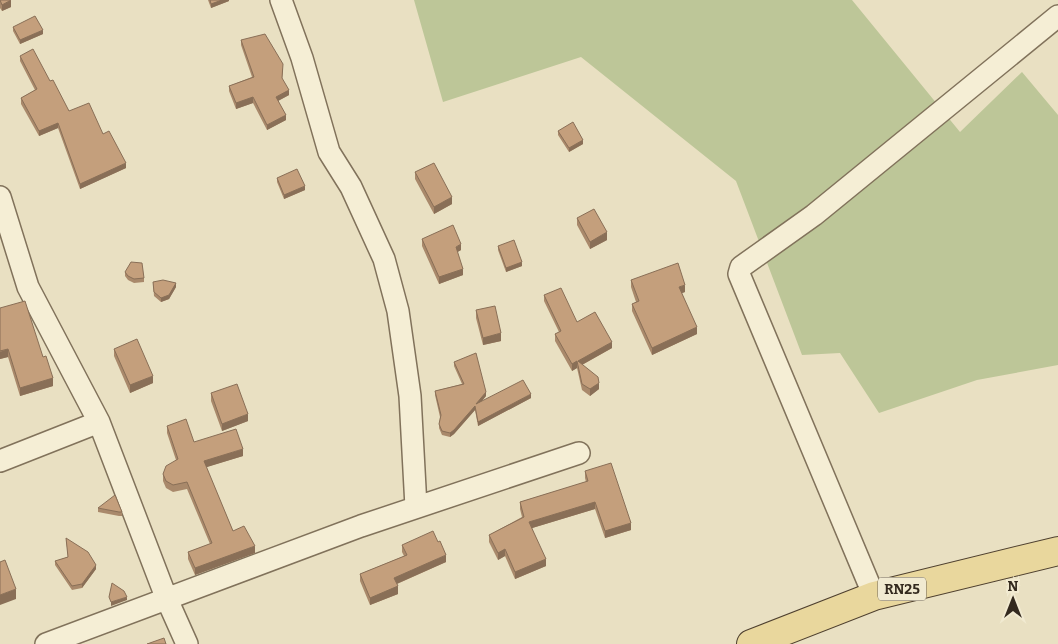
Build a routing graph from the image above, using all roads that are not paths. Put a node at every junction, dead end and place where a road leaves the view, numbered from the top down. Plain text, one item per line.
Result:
1 (281, 0) edge
2 (1058, 16) edge
3 (0, 197) edge
4 (99, 422) junction
5 (579, 453) dead end
6 (0, 461) edge
7 (416, 507) junction
8 (1058, 551) edge
9 (874, 596) junction
10 (166, 597) junction
11 (46, 644) edge
12 (187, 644) edge
13 (751, 644) edge

1 - 7 street
2 - 9 street
3 - 4 street
4 - 6 street
4 - 10 street
5 - 7 street
7 - 10 street
8 - 9 main road, RN25
9 - 13 main road, RN25
10 - 11 street
10 - 12 street

